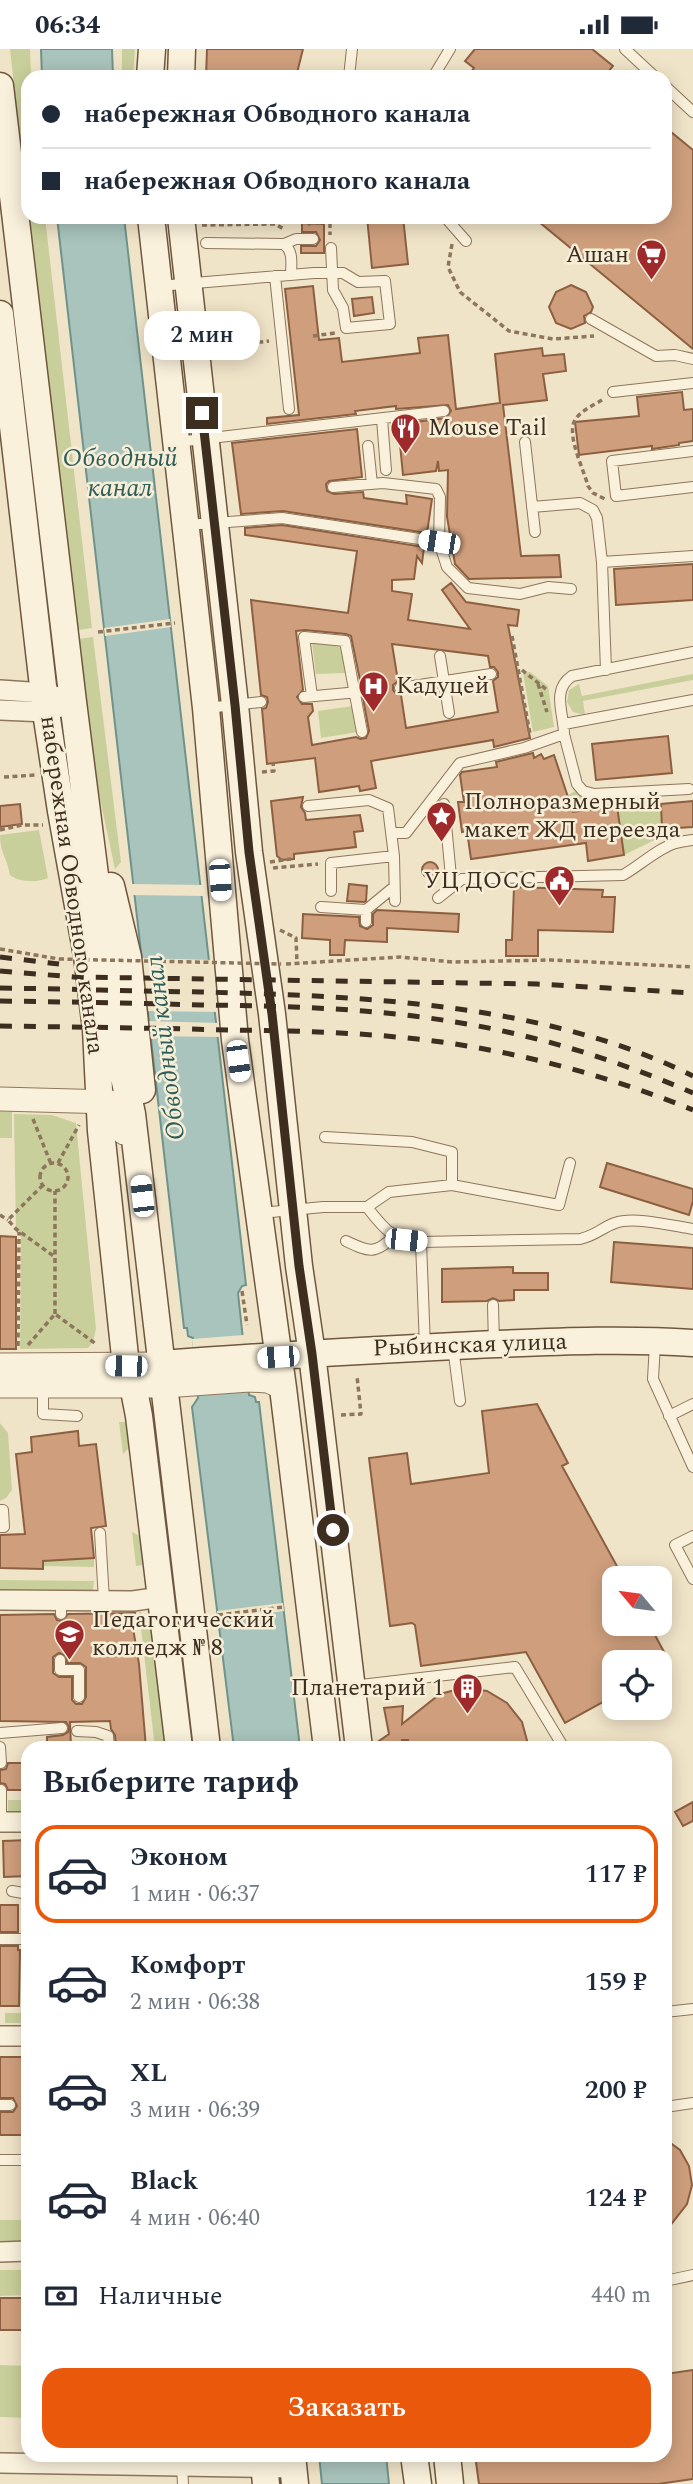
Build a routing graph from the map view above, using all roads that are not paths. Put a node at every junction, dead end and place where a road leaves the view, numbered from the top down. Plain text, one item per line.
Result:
1 (152, 49) edge
2 (182, 49) edge
3 (352, 49) edge
4 (450, 49) edge
5 (625, 49) edge
6 (150, 70) edge
7 (181, 70) edge
8 (350, 70) edge
9 (437, 70) edge
10 (648, 70) edge
11 (0, 86) edge
12 (672, 92) edge
13 (693, 112) edge
14 (152, 224) edge
15 (190, 224) edge
16 (450, 224) edge
17 (313, 239) dead end
18 (466, 241) dead end
19 (206, 243) dead end
20 (284, 244) junction
21 (331, 248) road end
22 (332, 273) junction
23 (291, 275) junction
24 (275, 276) junction
25 (188, 283) junction
26 (159, 286) junction
27 (0, 314) edge
28 (591, 319) dead end
29 (693, 359) edge
30 (693, 383) edge
31 (613, 393) road end
32 (289, 409) dead end
33 (444, 411) dead end
34 (382, 419) junction
35 (205, 438) junction
36 (176, 442) junction
37 (525, 442) dead end
38 (368, 446) dead end
39 (693, 451) edge
40 (386, 470) dead end
41 (372, 484) junction
42 (333, 487) dead end
43 (693, 487) edge
44 (532, 507) junction
45 (215, 522) junction
46 (186, 525) junction
47 (535, 532) dead end
48 (439, 542) junction
49 (693, 557) edge
50 (602, 562) junction
51 (571, 589) dead end
52 (693, 652) edge
53 (440, 656) dead end
54 (607, 670) junction
55 (491, 674) dead end
56 (444, 681) junction
57 (400, 688) dead end
58 (0, 690) edge
59 (357, 692) junction
60 (693, 700) edge
61 (45, 702) junction
62 (73, 702) junction
63 (261, 702) dead end
64 (235, 705) junction
65 (206, 708) junction
66 (0, 710) edge
67 (449, 713) dead end
68 (564, 729) junction
69 (362, 732) dead end
70 (689, 789) dead end
71 (444, 804) dead end
72 (308, 806) dead end
73 (391, 833) junction
74 (693, 840) edge
75 (394, 856) junction
76 (394, 887) junction
77 (452, 887) junction
78 (331, 891) dead end
79 (438, 898) dead end
80 (395, 901) dead end
81 (321, 907) dead end
82 (366, 910) junction
83 (366, 922) dead end
84 (0, 1099) edge
85 (100, 1101) junction
86 (325, 1137) dead end
87 (570, 1163) dead end
88 (452, 1185) junction
89 (142, 1196) junction
90 (367, 1206) junction
91 (293, 1209) junction
92 (257, 1213) junction
93 (693, 1229) edge
94 (394, 1236) junction
95 (346, 1241) dead end
96 (421, 1242) junction
97 (493, 1305) dead end
98 (655, 1340) junction
99 (693, 1343) edge
100 (494, 1344) junction
101 (453, 1346) junction
102 (425, 1347) junction
103 (312, 1354) junction
104 (13, 1356) edge
105 (278, 1357) junction
106 (248, 1370) junction
107 (130, 1375) junction
108 (163, 1375) junction
109 (43, 1385) junction
110 (0, 1386) edge
111 (283, 1388) junction
112 (460, 1401) dead end
113 (693, 1404) edge
114 (77, 1416) dead end
115 (669, 1416) junction
116 (693, 1467) edge
117 (0, 1510) edge
118 (0, 1527) edge
119 (100, 1533) dead end
120 (693, 1536) edge
121 (693, 1579) edge
122 (161, 1597) junction
123 (0, 1600) edge
124 (104, 1600) junction
125 (60, 1660) dead end
126 (352, 1686) junction
127 (79, 1697) dead end
128 (62, 1728) dead end
129 (77, 1731) dead end
130 (0, 1733) edge
131 (108, 1741) edge
132 (178, 1741) edge
133 (206, 1741) edge
134 (326, 1741) edge
135 (358, 1741) edge
136 (560, 1741) edge
137 (0, 1747) edge
138 (1, 1763) edge
139 (1, 1790) edge
140 (0, 1822) edge
141 (21, 1822) edge
142 (12, 1891) dead end
143 (21, 1892) edge
144 (0, 1939) edge
145 (21, 1939) edge
146 (693, 2010) edge
147 (672, 2012) edge
148 (0, 2036) edge
149 (21, 2036) edge
150 (693, 2103) edge
151 (672, 2106) edge
152 (0, 2160) edge
153 (21, 2160) edge
154 (0, 2252) edge
155 (21, 2252) edge
156 (693, 2275) edge
157 (672, 2280) edge
158 (41, 2462) edge
159 (131, 2462) edge
160 (415, 2462) edge
161 (448, 2462) edge
162 (0, 2463) edge
163 (265, 2469) edge
164 (293, 2469) edge
165 (183, 2475) edge
166 (418, 2484) edge
167 (450, 2484) edge

1 - 6 main road
2 - 7 main road
3 - 8 lane
4 - 9 lane
5 - 10 lane
11 - 62 main road, набережная Обводного канала
12 - 13 lane
14 - 26 main road
15 - 25 main road
16 - 18 lane
17 - 20 lane
19 - 20 lane
20 - 23 lane
21 - 22 lane
22 - 22 lane
22 - 23 lane
23 - 24 lane
24 - 25 lane
24 - 32 lane
25 - 26 lane
25 - 35 main road
26 - 36 main road
27 - 61 main road, набережная Обводного канала
28 - 29 lane
30 - 31 lane
33 - 34 lane
34 - 35 lane
34 - 40 lane
35 - 36 lane
35 - 45 main road
36 - 46 main road
37 - 44 lane
38 - 41 lane
39 - 43 lane
41 - 42 lane
41 - 48 lane
44 - 47 lane
44 - 50 lane
45 - 46 lane
45 - 48 lane
45 - 64 main road
46 - 65 main road
48 - 51 lane
49 - 50 lane
50 - 54 lane
52 - 54 lane
53 - 56 lane
54 - 68 lane
55 - 56 lane
56 - 57 lane
56 - 67 lane
58 - 61 street
59 - 59 lane
59 - 69 lane
60 - 68 lane
61 - 62 street
61 - 66 street
61 - 85 main road, набережная Обводного канала
62 - 89 main road, набережная Обводного канала
63 - 64 lane
64 - 65 lane
64 - 91 main road
65 - 92 main road
68 - 70 lane
68 - 73 lane
71 - 77 lane
72 - 73 lane
73 - 75 lane
74 - 77 lane
75 - 76 lane
75 - 78 lane
76 - 80 lane
76 - 82 lane
77 - 79 lane
81 - 82 lane
82 - 83 lane
84 - 85 street
85 - 89 street
85 - 107 main road, набережная Обводного канала
86 - 88 lane
87 - 88 lane
88 - 90 lane
89 - 108 main road, набережная Обводного канала
90 - 91 lane
90 - 94 lane
91 - 92 lane
91 - 103 main road
92 - 105 main road
93 - 96 lane
94 - 95 lane
94 - 96 lane
96 - 102 lane
97 - 100 lane
98 - 99 main road, Рыбинская улица
98 - 100 main road, Рыбинская улица
98 - 115 lane
100 - 101 main road, Рыбинская улица
101 - 102 main road, Рыбинская улица
101 - 112 lane
102 - 103 main road, Рыбинская улица
103 - 105 main road, Рыбинская улица
103 - 126 main road
104 - 107 street
105 - 106 main road, Рыбинская улица
105 - 111 main road
106 - 108 main road, Рыбинская улица
106 - 111 street
107 - 108 street
107 - 109 street
107 - 122 main road, набережная Обводного канала
108 - 133 main road, набережная Обводного канала
109 - 110 street
109 - 114 lane
111 - 134 main road
113 - 115 lane
115 - 116 lane
117 - 118 lane
119 - 124 lane
120 - 121 lane
122 - 124 street
122 - 132 main road, набережная Обводного канала
123 - 124 street
125 - 127 lane
126 - 135 main road
126 - 136 lane
128 - 130 lane
129 - 131 lane
137 - 138 lane
139 - 140 lane
140 - 141 street
142 - 143 lane
144 - 145 lane
146 - 147 lane
148 - 149 street
150 - 151 lane
152 - 153 lane
154 - 155 street
156 - 157 lane
158 - 162 street
159 - 165 street
160 - 166 main road
161 - 167 main road
163 - 164 street
163 - 165 street

